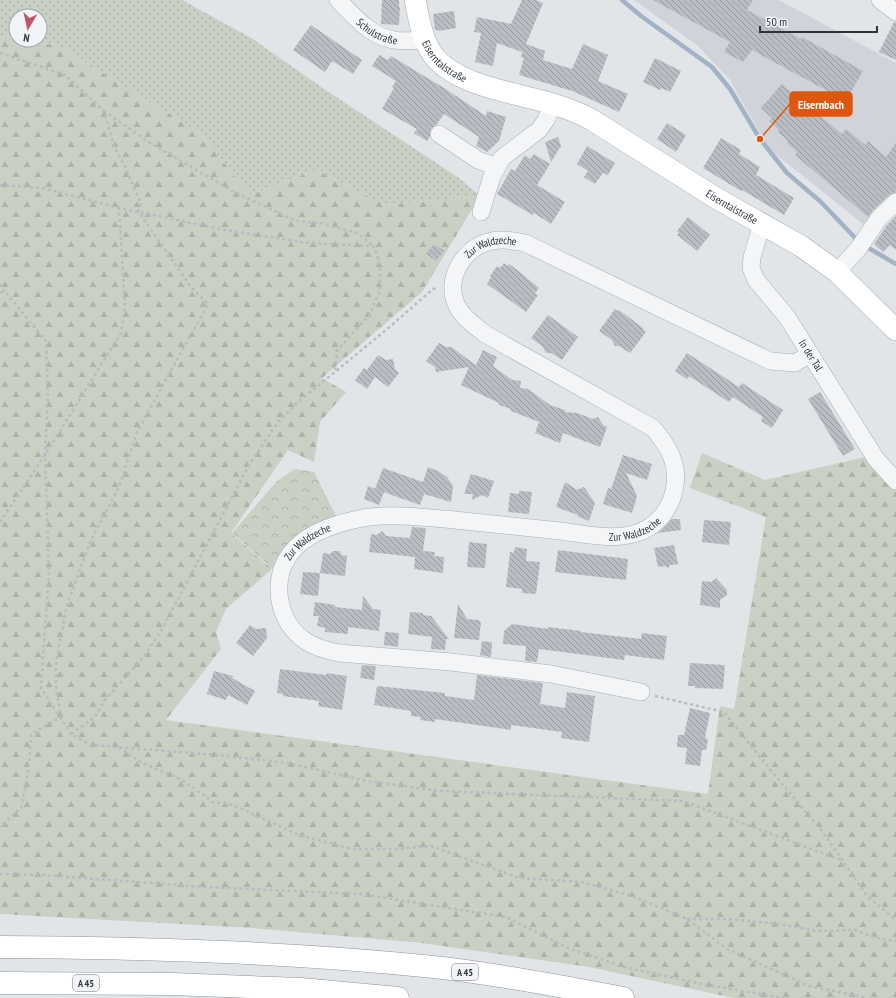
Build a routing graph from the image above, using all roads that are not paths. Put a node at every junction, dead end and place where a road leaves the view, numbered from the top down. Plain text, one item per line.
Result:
1 (338, 0) edge
2 (415, 0) edge
3 (880, 0) edge
4 (896, 12) edge
5 (425, 40) junction
6 (553, 104) junction
7 (439, 134) dead end
8 (497, 167) junction
9 (896, 202) edge
10 (481, 212) dead end
11 (762, 224) junction
12 (837, 272) junction
13 (896, 330) edge
14 (810, 354) junction
15 (896, 481) edge
16 (641, 692) road end
17 (0, 947) edge
18 (0, 983) edge
19 (172, 984) junction
20 (96, 998) edge
21 (398, 998) edge
22 (623, 998) edge

1 - 5 street, Schulstraße
2 - 5 main road, Eiserntalstraße
3 - 4 street
5 - 6 main road, Eiserntalstraße
6 - 8 street
6 - 11 main road, Eiserntalstraße
7 - 8 street
8 - 10 street
9 - 12 street
11 - 12 main road, Eiserntalstraße
11 - 14 street, In der Tal
12 - 13 main road, Eiserntalstraße
14 - 15 street, In der Tal
14 - 16 street, Zur Waldzeche
17 - 22 highway, A 45
18 - 19 highway, A 45
19 - 20 highway
19 - 21 highway, A 45

